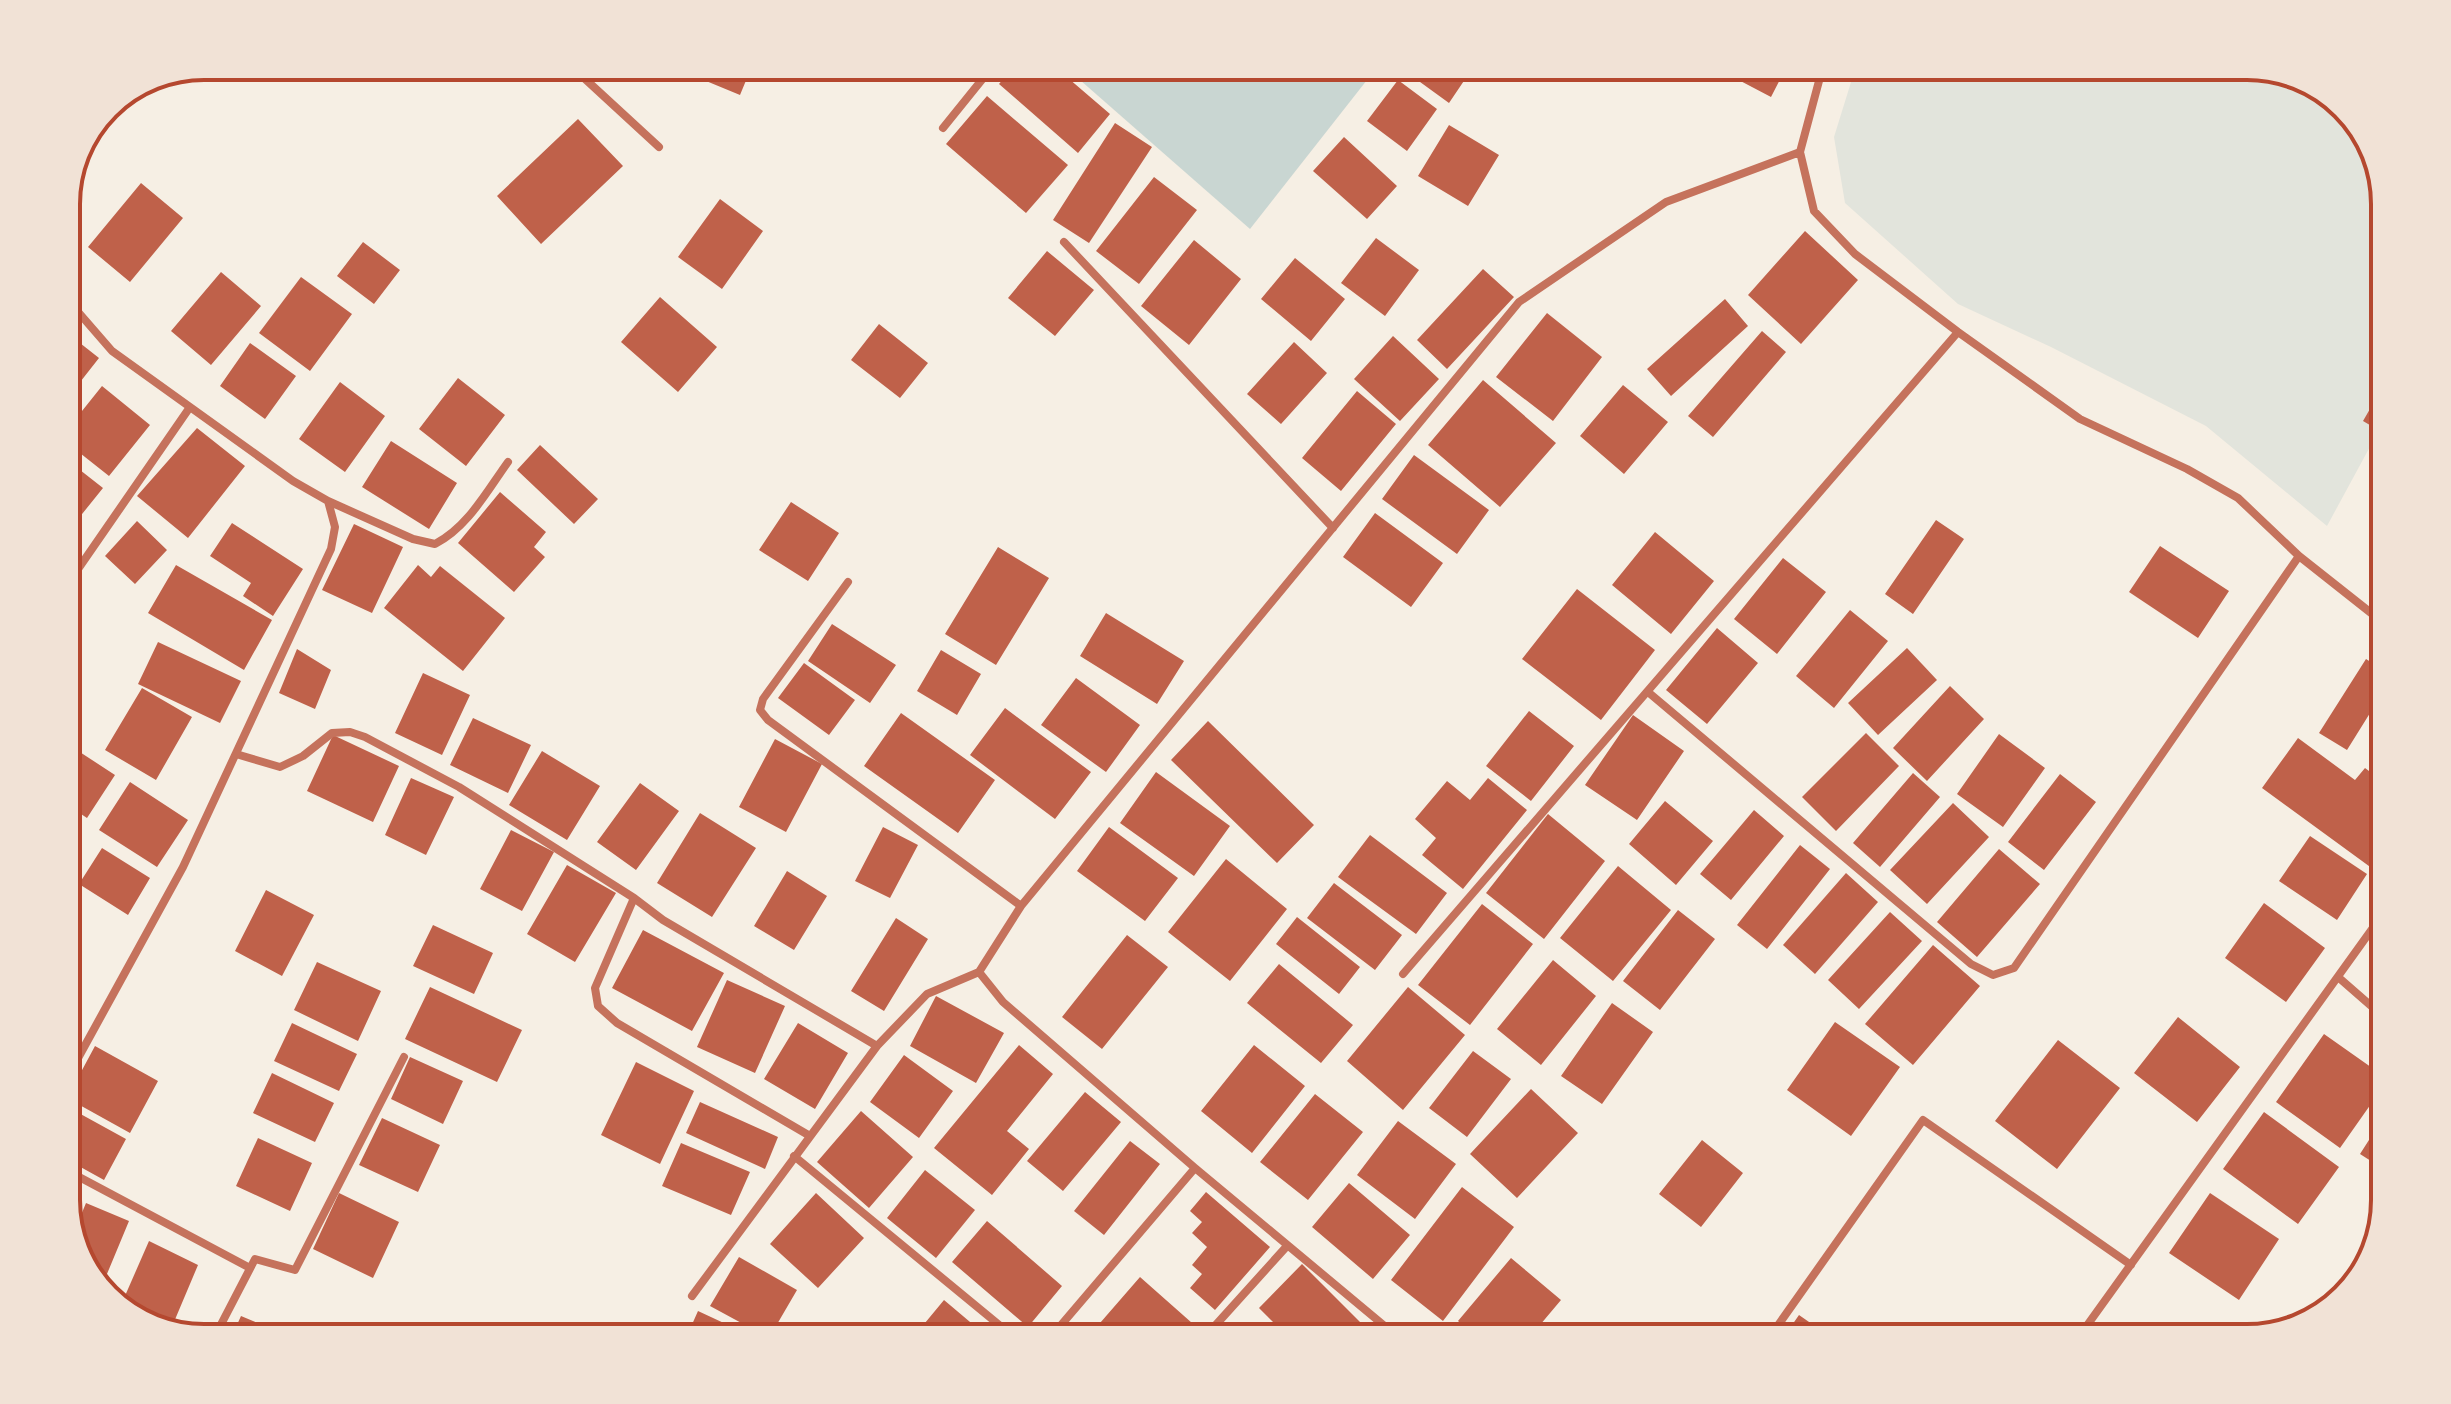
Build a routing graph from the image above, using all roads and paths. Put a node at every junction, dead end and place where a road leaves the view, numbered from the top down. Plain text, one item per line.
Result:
1 (586, 80) edge
2 (982, 80) edge
3 (1819, 80) edge
4 (943, 128) dead end
5 (659, 147) dead end
6 (1800, 152) junction
7 (1064, 242) dead end
8 (80, 314) edge
9 (1958, 332) junction
10 (190, 407) junction
11 (508, 462) dead end
12 (328, 501) junction
13 (1333, 528) junction
14 (2299, 556) junction
15 (80, 566) edge
16 (848, 582) dead end
17 (2371, 613) edge
18 (1648, 692) junction
19 (236, 754) junction
20 (634, 898) junction
21 (1021, 906) junction
22 (2371, 931) edge
23 (979, 972) junction
24 (1403, 974) dead end
25 (2338, 977) junction
26 (2371, 1006) edge
27 (877, 1046) junction
28 (80, 1055) edge
29 (404, 1057) dead end
30 (810, 1136) junction
31 (794, 1156) junction
32 (1195, 1168) junction
33 (80, 1177) edge
34 (1287, 1246) junction
35 (2131, 1265) junction
36 (250, 1268) junction
37 (692, 1296) dead end
38 (221, 1324) edge
39 (998, 1324) edge
40 (1062, 1324) edge
41 (1217, 1324) edge
42 (1380, 1324) edge
43 (1779, 1324) edge
44 (2088, 1324) edge

1 - 5 street
2 - 4 street
3 - 6 street
6 - 9 street
6 - 13 street
7 - 13 street
8 - 10 street
9 - 14 street
9 - 18 street
10 - 12 street
10 - 15 street
11 - 12 street
12 - 19 street
13 - 21 street
14 - 17 street
14 - 18 street
16 - 21 street
18 - 24 street
19 - 20 street
19 - 28 street
20 - 27 street
20 - 30 street
21 - 23 street
22 - 25 street
23 - 27 street
23 - 32 street
25 - 26 street
25 - 35 street
27 - 30 street
29 - 36 street
30 - 31 street
31 - 37 street
31 - 39 street
32 - 34 street
32 - 40 street
33 - 36 street
34 - 41 street
34 - 42 street
35 - 43 street
35 - 44 street
36 - 38 street

